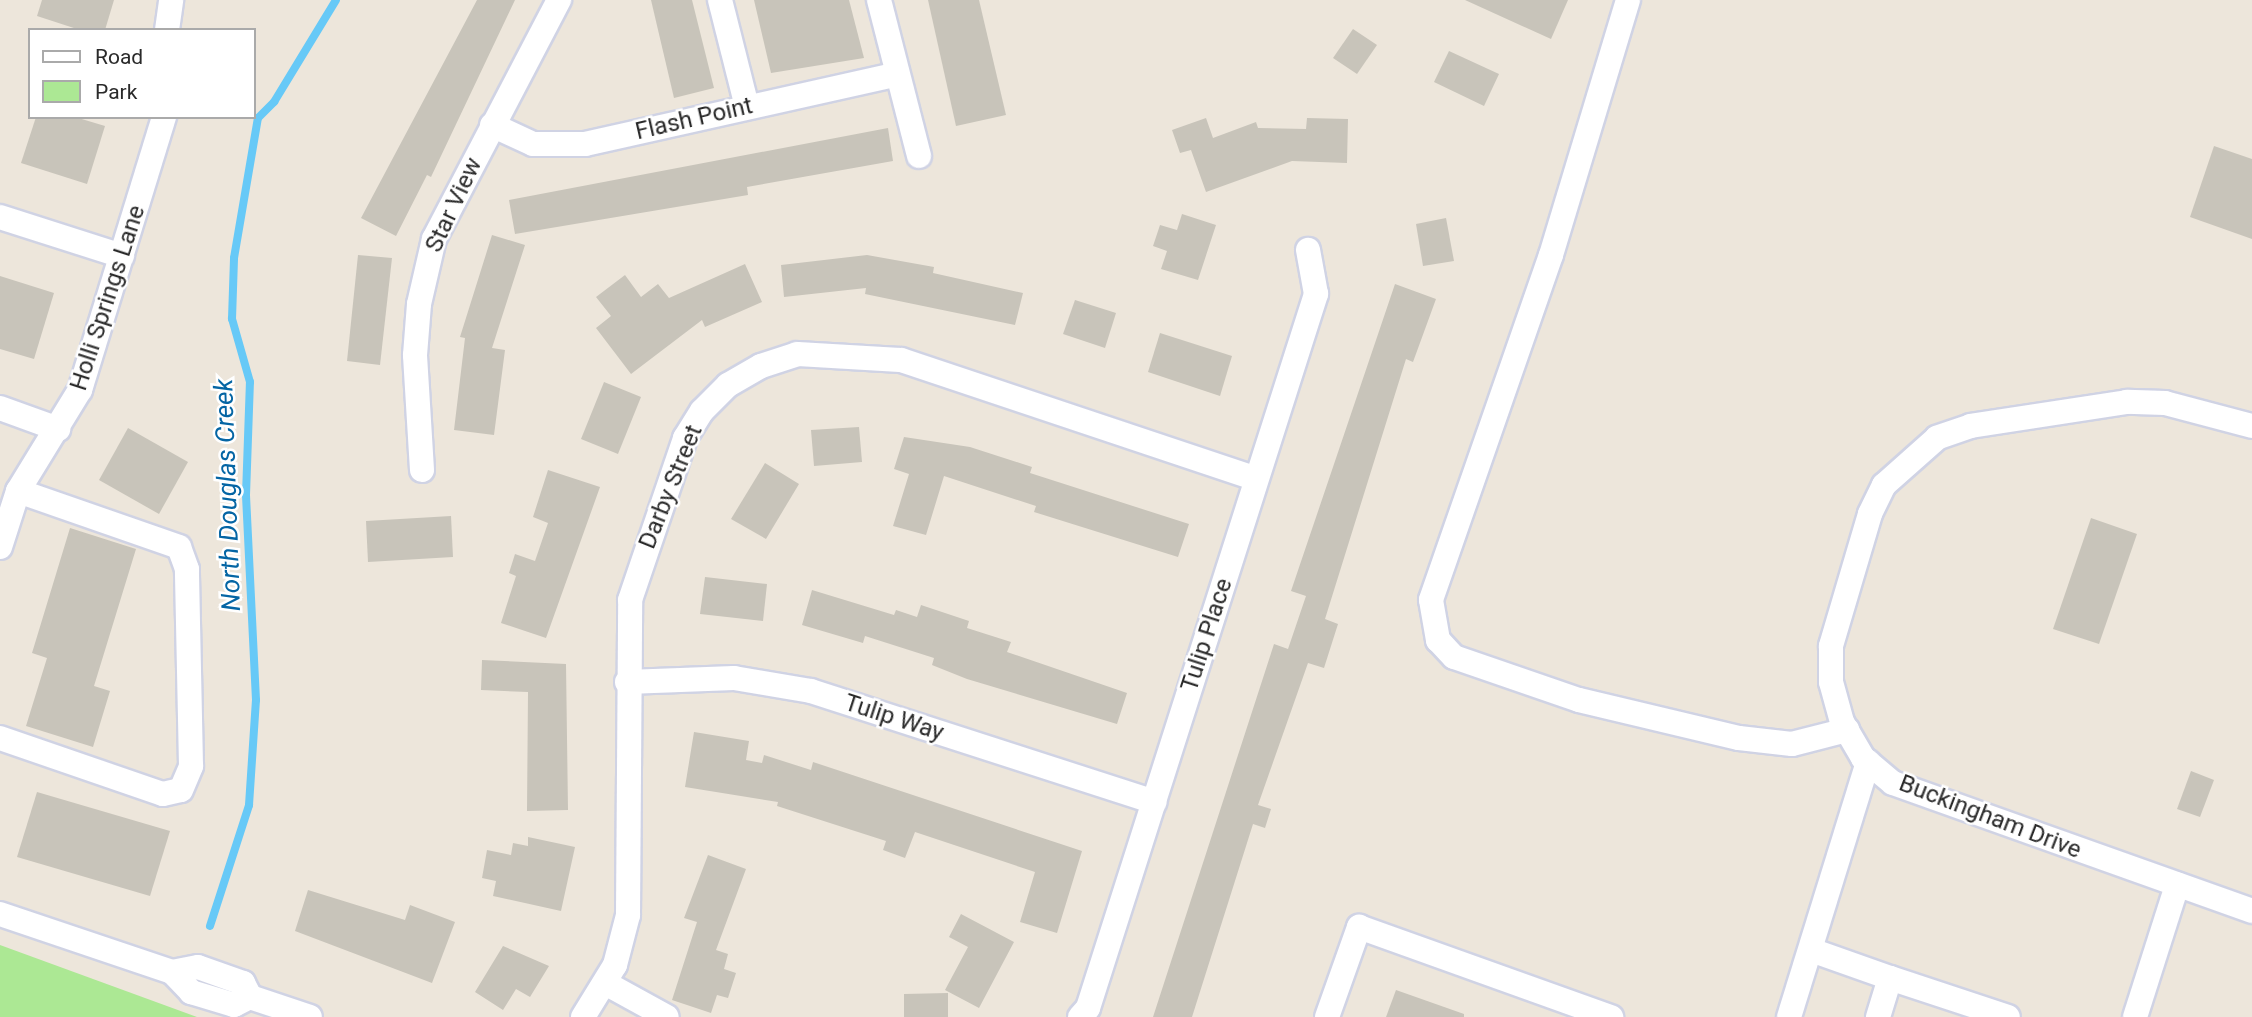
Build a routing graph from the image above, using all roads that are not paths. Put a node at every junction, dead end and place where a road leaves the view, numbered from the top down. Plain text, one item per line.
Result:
1 (171, 0) edge
2 (559, 0) edge
3 (720, 0) edge
4 (879, 0) edge
5 (1628, 0) edge
6 (167, 28) edge
7 (897, 74) junction
8 (747, 107) junction
9 (163, 119) edge
10 (492, 125) junction
11 (919, 156) dead end
12 (0, 217) edge
13 (1308, 250) dead end
14 (122, 256) junction
15 (0, 408) edge
16 (2252, 426) edge
17 (58, 429) junction
18 (422, 470) dead end
19 (1256, 479) junction
20 (18, 491) junction
21 (0, 547) edge
22 (627, 682) junction
23 (1847, 730) junction
24 (0, 738) edge
25 (1868, 762) junction
26 (1154, 802) junction
27 (2177, 885) junction
28 (2252, 911) edge
29 (0, 914) edge
30 (1811, 950) junction
31 (1890, 978) junction
32 (607, 984) junction
33 (310, 1017) edge
34 (583, 1017) edge
35 (667, 1017) edge
36 (1080, 1017) edge
37 (1327, 1017) edge
38 (1611, 1017) edge
39 (1789, 1017) edge
40 (1878, 1017) edge
41 (2008, 1017) edge
42 (2135, 1017) edge

1 - 6 street
2 - 10 street, Star View
3 - 8 street
4 - 7 street
5 - 23 street
7 - 8 street, Flash Point
7 - 11 street
8 - 10 street, Flash Point
9 - 14 street, Holli Springs Lane
10 - 18 street, Star View
12 - 14 street
13 - 19 street, Tulip Place
14 - 17 street, Holli Springs Lane
15 - 17 street
16 - 23 street, Buckingham Drive
17 - 20 street, Holli Springs Lane
19 - 22 street, Darby Street
19 - 26 street, Tulip Place
20 - 21 street, Holli Springs Lane
20 - 24 street
22 - 26 street, Tulip Way
22 - 32 street, Darby Street
23 - 25 street, Buckingham Drive
25 - 27 street, Buckingham Drive
25 - 30 street
26 - 36 street, Tulip Place
27 - 28 street, Buckingham Drive
27 - 42 street
29 - 33 street
30 - 31 street
30 - 39 street
31 - 40 street
31 - 41 street
32 - 34 street, Darby Street
32 - 35 street
37 - 38 street

